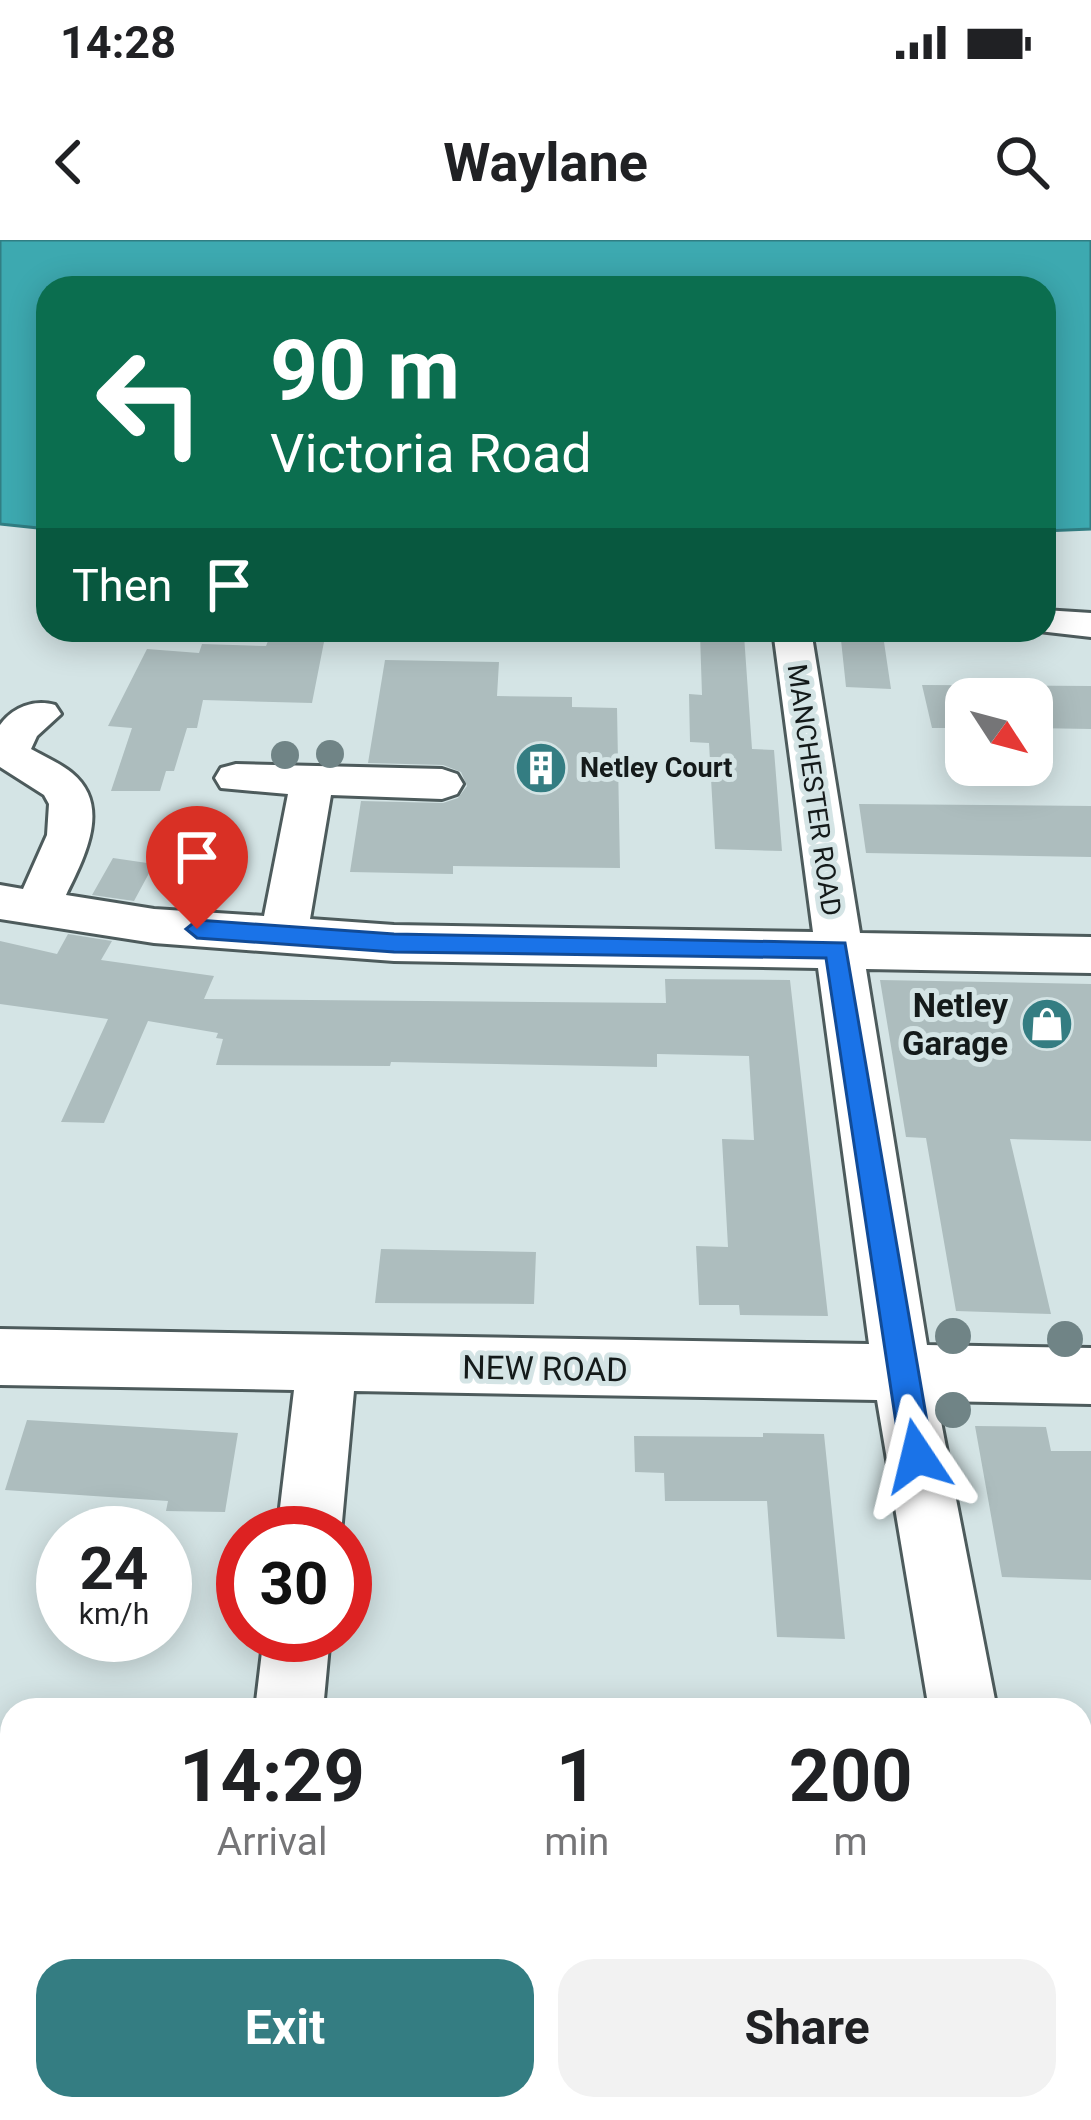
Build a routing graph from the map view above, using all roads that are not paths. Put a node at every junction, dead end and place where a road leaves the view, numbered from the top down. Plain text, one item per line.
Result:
1 (1056, 623) edge
2 (1091, 625) edge
3 (794, 642) edge
4 (40, 714) dead end
5 (236, 778) dead end
6 (312, 780) junction
7 (442, 784) dead end
8 (18, 906) edge
9 (284, 936) junction
10 (837, 950) junction
11 (1091, 955) edge
12 (0, 1357) edge
13 (327, 1366) junction
14 (902, 1372) junction
15 (1091, 1376) edge
16 (312, 1506) edge
17 (294, 1662) edge
18 (290, 1698) edge
19 (961, 1698) edge

1 - 2 street
3 - 10 street, MANCHESTER ROAD
4 - 8 street
5 - 6 street
6 - 7 street
6 - 9 street
8 - 9 street
9 - 10 street
10 - 11 street
10 - 14 street, MANCHESTER ROAD
12 - 13 street, NEW ROAD
13 - 14 street, NEW ROAD
13 - 16 street
14 - 15 street, NEW ROAD
14 - 19 street, MANCHESTER ROAD
17 - 18 street

